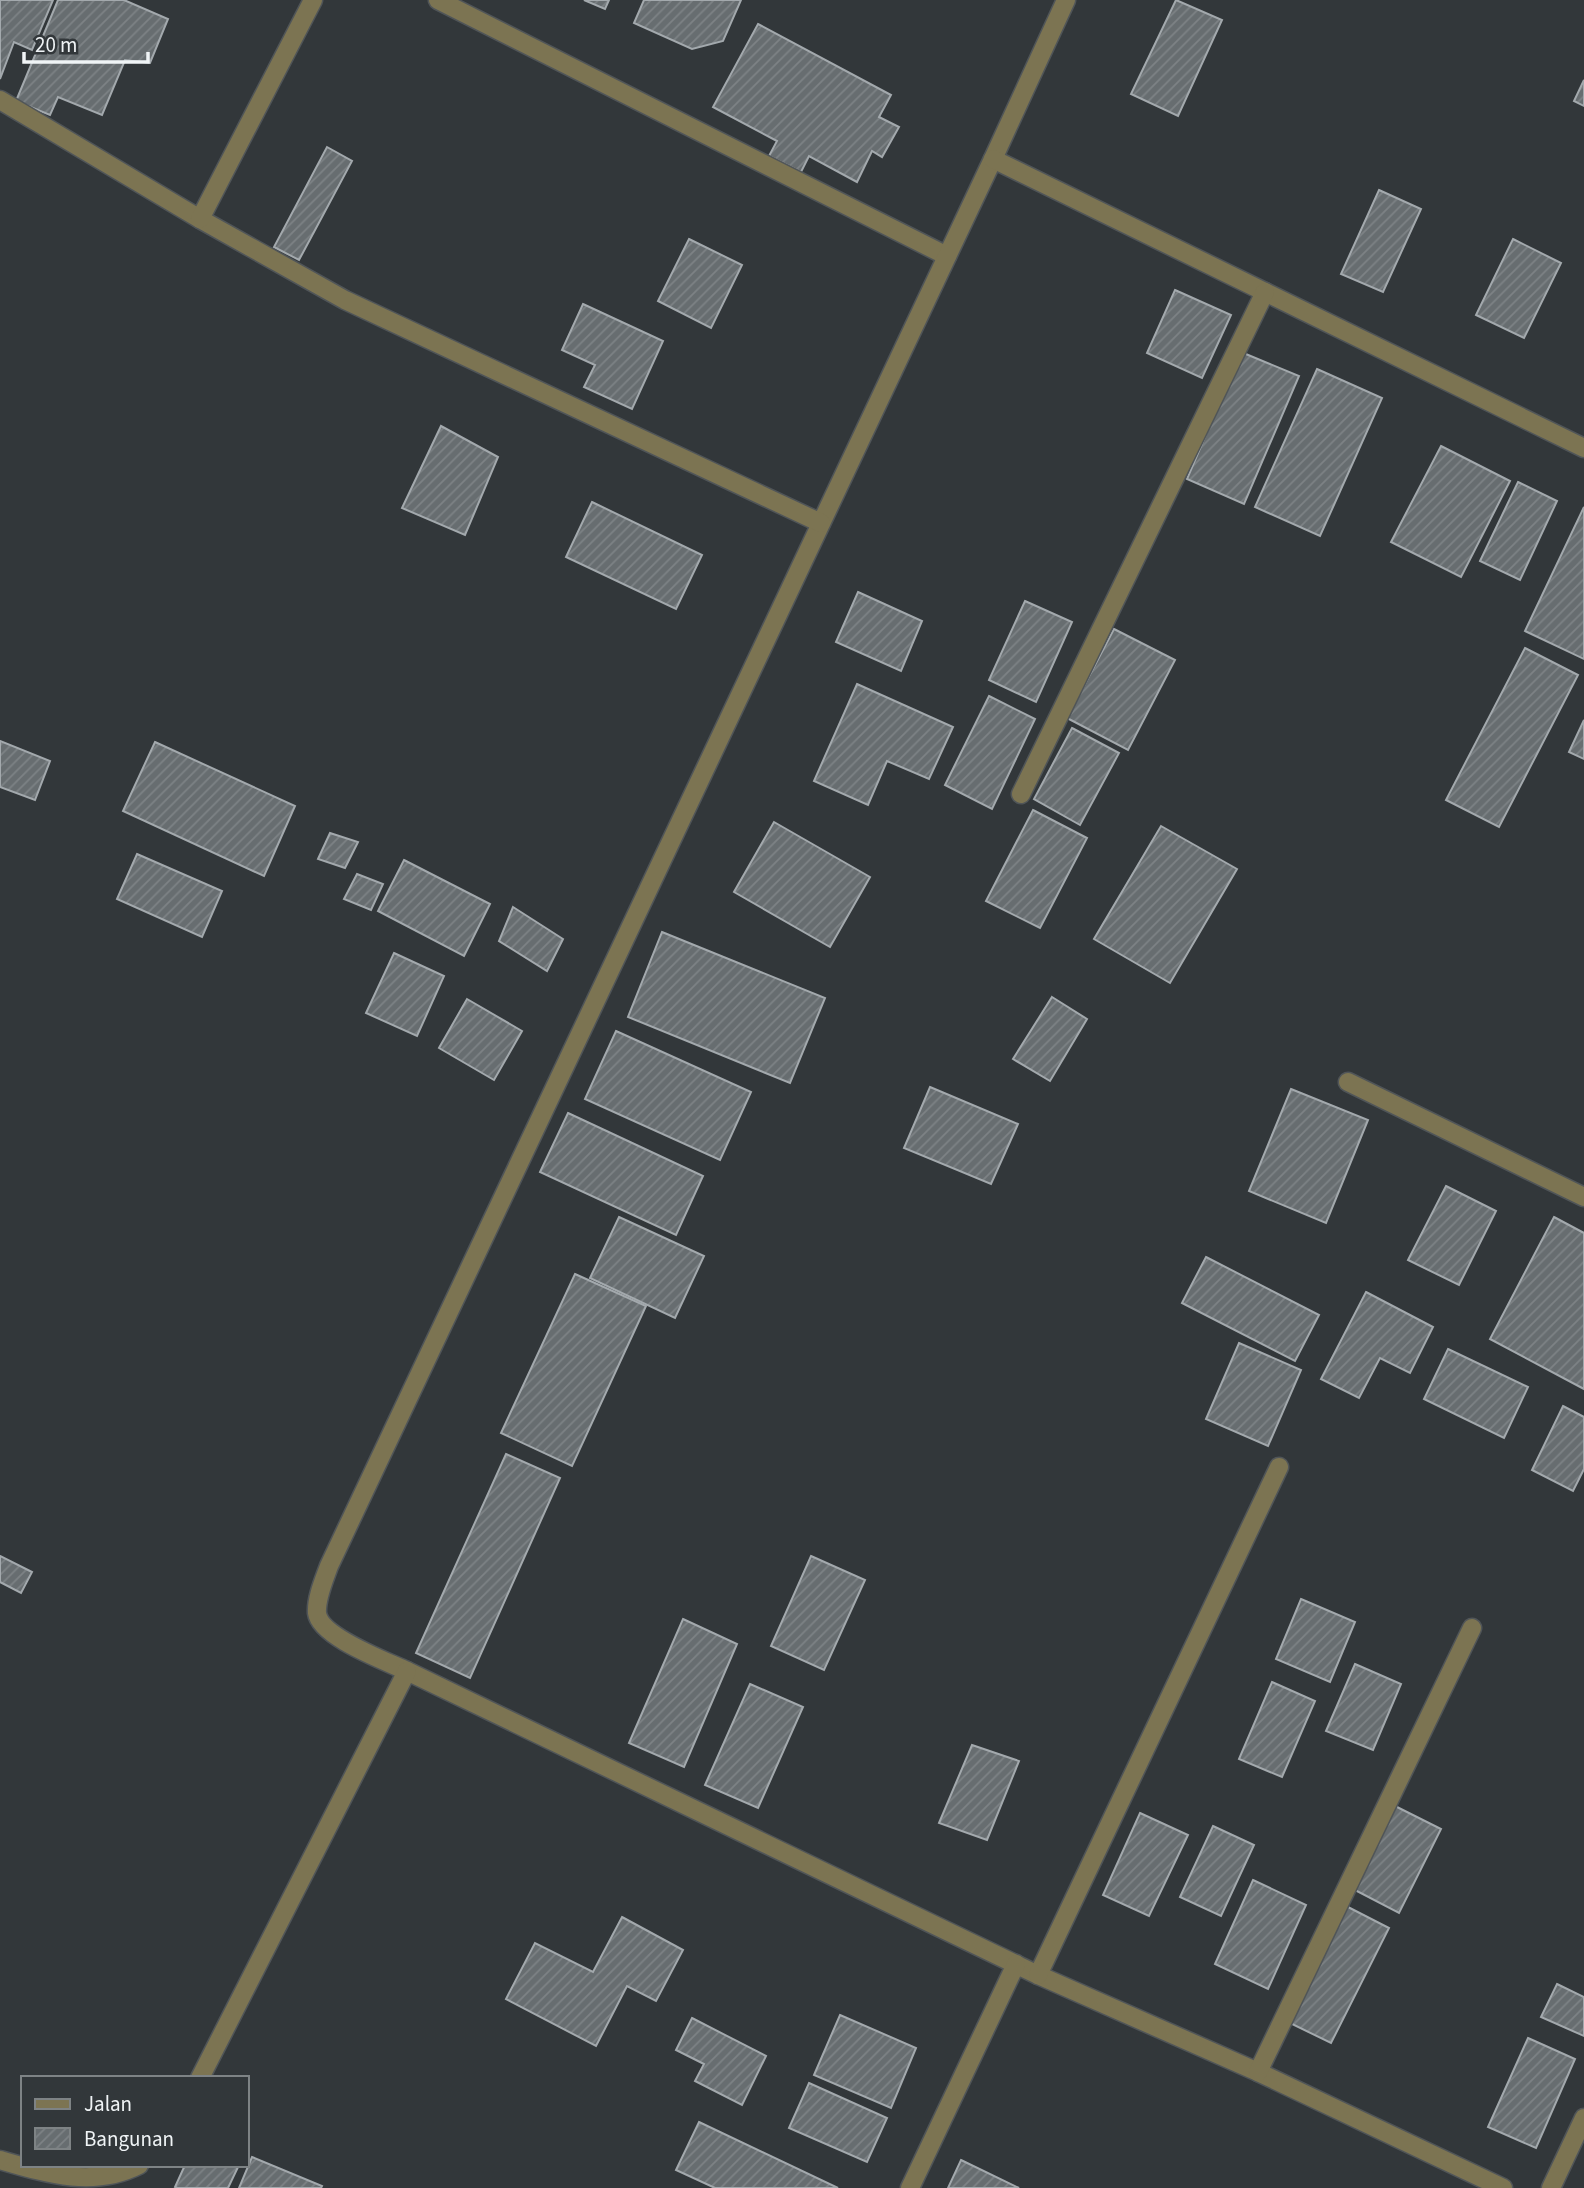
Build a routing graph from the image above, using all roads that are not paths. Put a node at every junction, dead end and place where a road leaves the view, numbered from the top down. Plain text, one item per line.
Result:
1 (313, 0) edge
2 (438, 0) edge
3 (1066, 0) edge
4 (0, 100) edge
5 (993, 159) junction
6 (200, 219) junction
7 (947, 256) junction
8 (1265, 292) junction
9 (1584, 448) edge
10 (821, 523) junction
11 (1021, 794) dead end
12 (1348, 1082) dead end
13 (1584, 1196) edge
14 (1279, 1467) dead end
15 (1472, 1628) dead end
16 (407, 1671) junction
17 (1016, 1964) junction
18 (1038, 1975) junction
19 (1258, 2073) junction
20 (201, 2076) edge
21 (1584, 2118) edge
22 (0, 2160) edge
23 (21, 2166) edge
24 (23, 2167) edge
25 (135, 2167) edge
26 (910, 2188) edge
27 (1503, 2188) edge
28 (1551, 2188) edge

1 - 6 street
2 - 7 street
3 - 5 street
4 - 6 street
5 - 7 street
5 - 8 street
6 - 10 street
7 - 10 street
8 - 9 street
8 - 11 street
10 - 16 street
12 - 13 street
14 - 18 street
15 - 19 street
16 - 17 street
16 - 20 street
17 - 18 street
17 - 26 street
18 - 19 street
19 - 27 street
21 - 28 street
22 - 23 street
24 - 25 street

